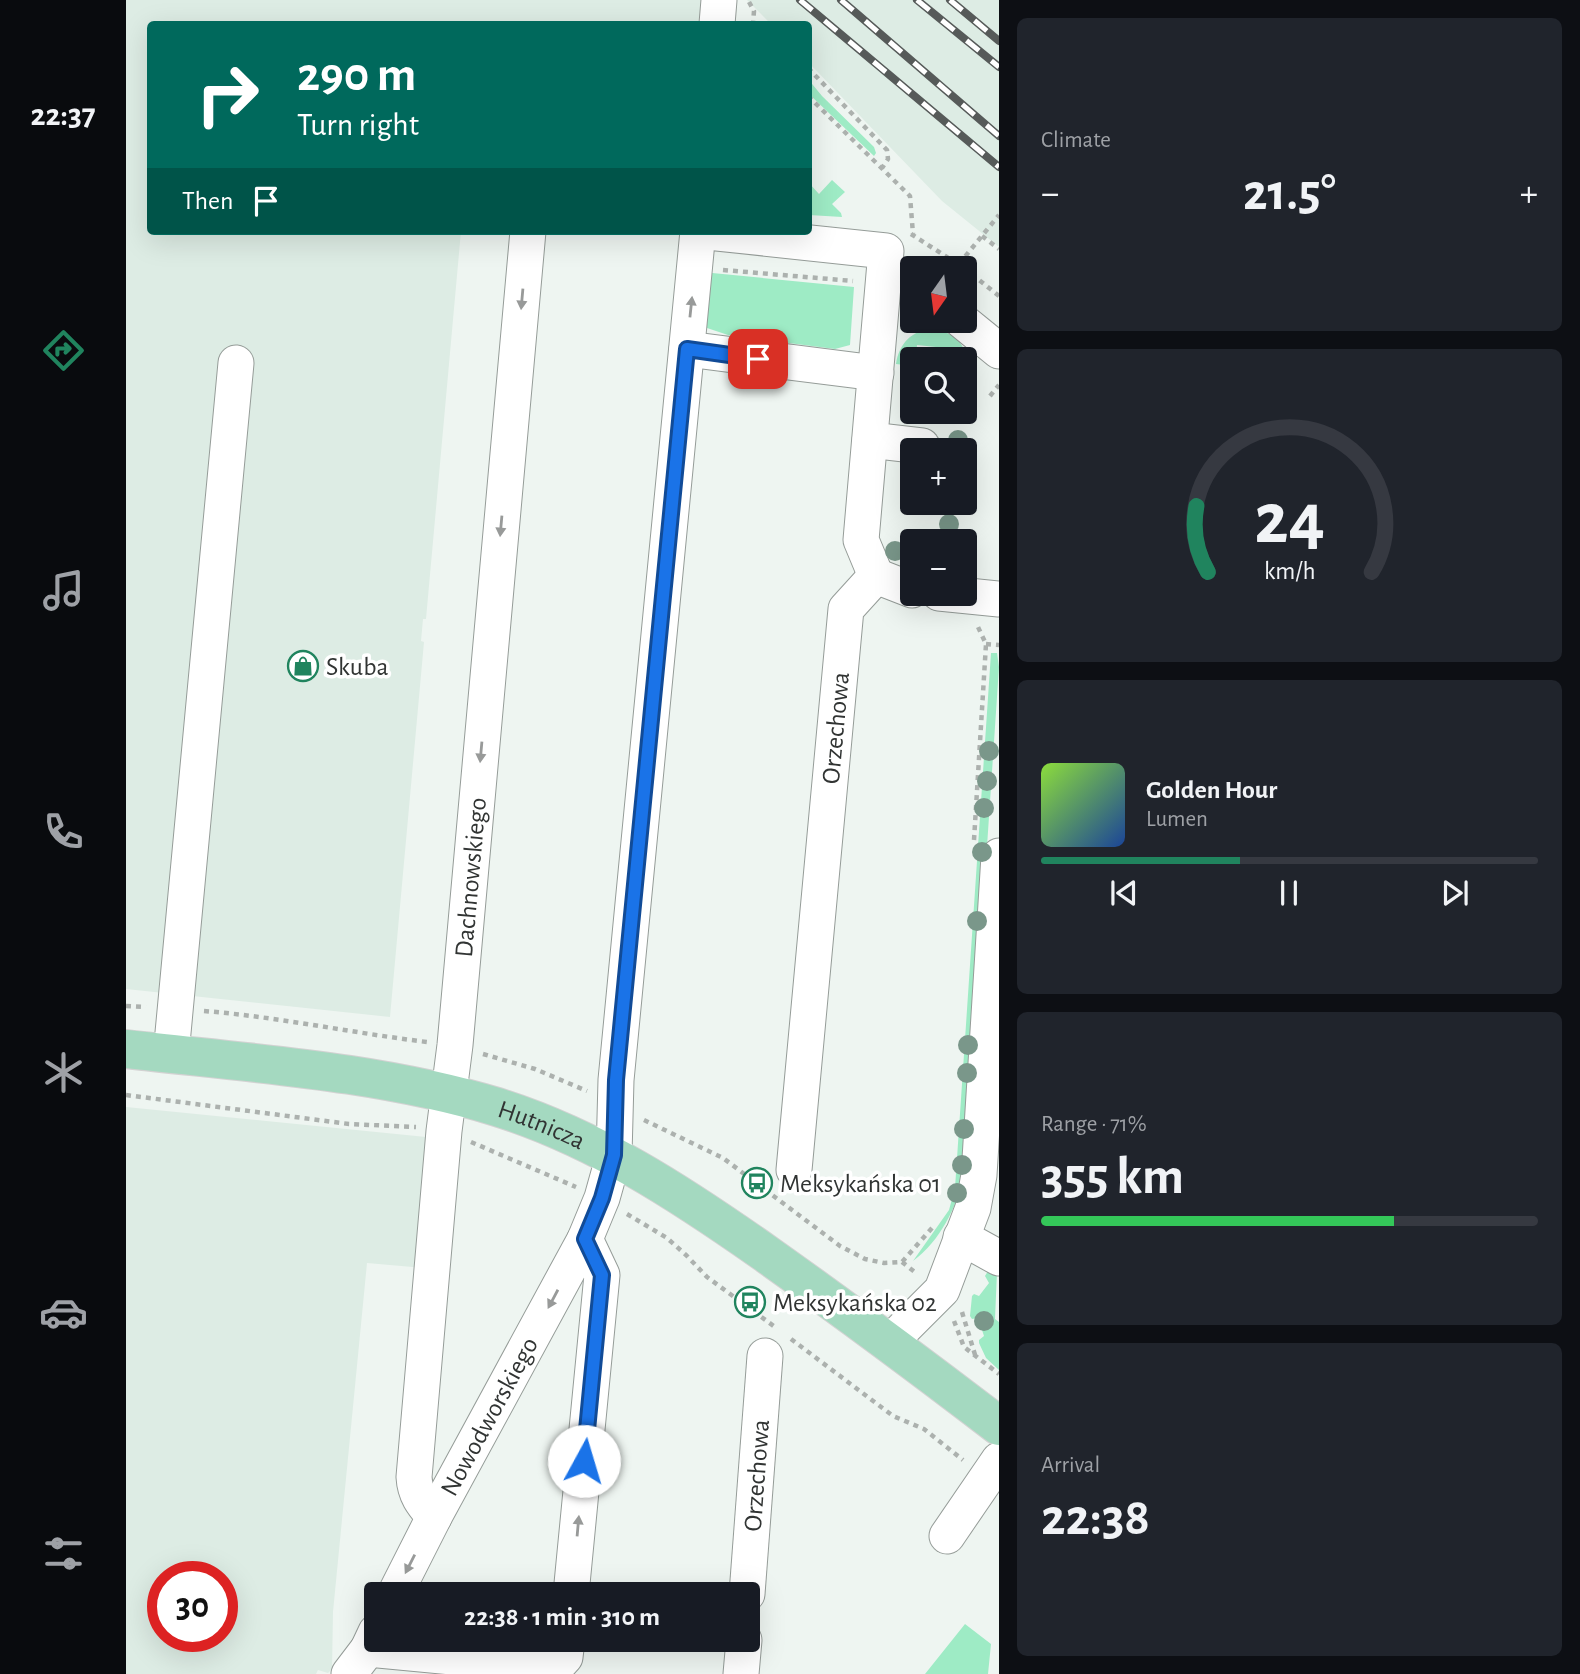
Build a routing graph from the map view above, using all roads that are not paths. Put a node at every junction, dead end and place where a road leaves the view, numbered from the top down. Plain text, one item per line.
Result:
1 (719, 0) edge
2 (717, 21) edge
3 (528, 235) edge
4 (698, 235) edge
5 (736, 235) edge
6 (884, 294) edge
7 (977, 333) edge
8 (687, 349) junction
9 (999, 351) edge
10 (236, 363) dead end
11 (876, 373) junction
12 (870, 440) junction
13 (900, 443) edge
14 (876, 576) junction
15 (900, 585) edge
16 (977, 597) edge
17 (999, 599) edge
18 (986, 853) edge
19 (996, 950) edge
20 (126, 1049) edge
21 (171, 1054) junction
22 (991, 1109) edge
23 (447, 1113) junction
24 (614, 1155) junction
25 (794, 1170) dead end
26 (950, 1228) junction
27 (585, 1239) junction
28 (999, 1258) edge
29 (776, 1340) road end
30 (889, 1343) junction
31 (999, 1426) edge
32 (992, 1469) edge
33 (434, 1517) junction
34 (947, 1536) dead end
35 (401, 1582) edge
36 (572, 1582) edge
37 (748, 1582) edge
38 (376, 1652) edge
39 (566, 1652) edge
40 (743, 1652) edge
41 (741, 1674) edge

1 - 2 street
3 -> 23 street, Dachnowskiego
8 -> 4 street, Nowodworskiego
5 - 6 street
6 - 11 street
7 - 9 street
8 - 11 street
8 - 24 street, Nowodworskiego
10 - 21 street
11 - 12 street
12 - 13 street
12 - 14 street
14 - 15 street
14 - 25 street, Orzechowa
16 - 17 street
18 - 19 street
19 - 22 street
20 - 21 main road, Hutnicza
21 - 23 main road, Hutnicza
22 - 26 street
23 - 24 main road, Hutnicza
23 - 33 street, Dachnowskiego
24 - 27 street, Nowodworskiego
24 - 30 main road, Hutnicza
26 - 28 street
26 - 30 street
26 - 30 street
27 -> 33 street, Nowodworskiego
36 -> 27 street
29 - 37 street, Orzechowa
30 - 31 main road, Hutnicza
32 - 34 street
33 -> 35 street, Nowodworskiego
38 - 39 street
40 - 41 street

